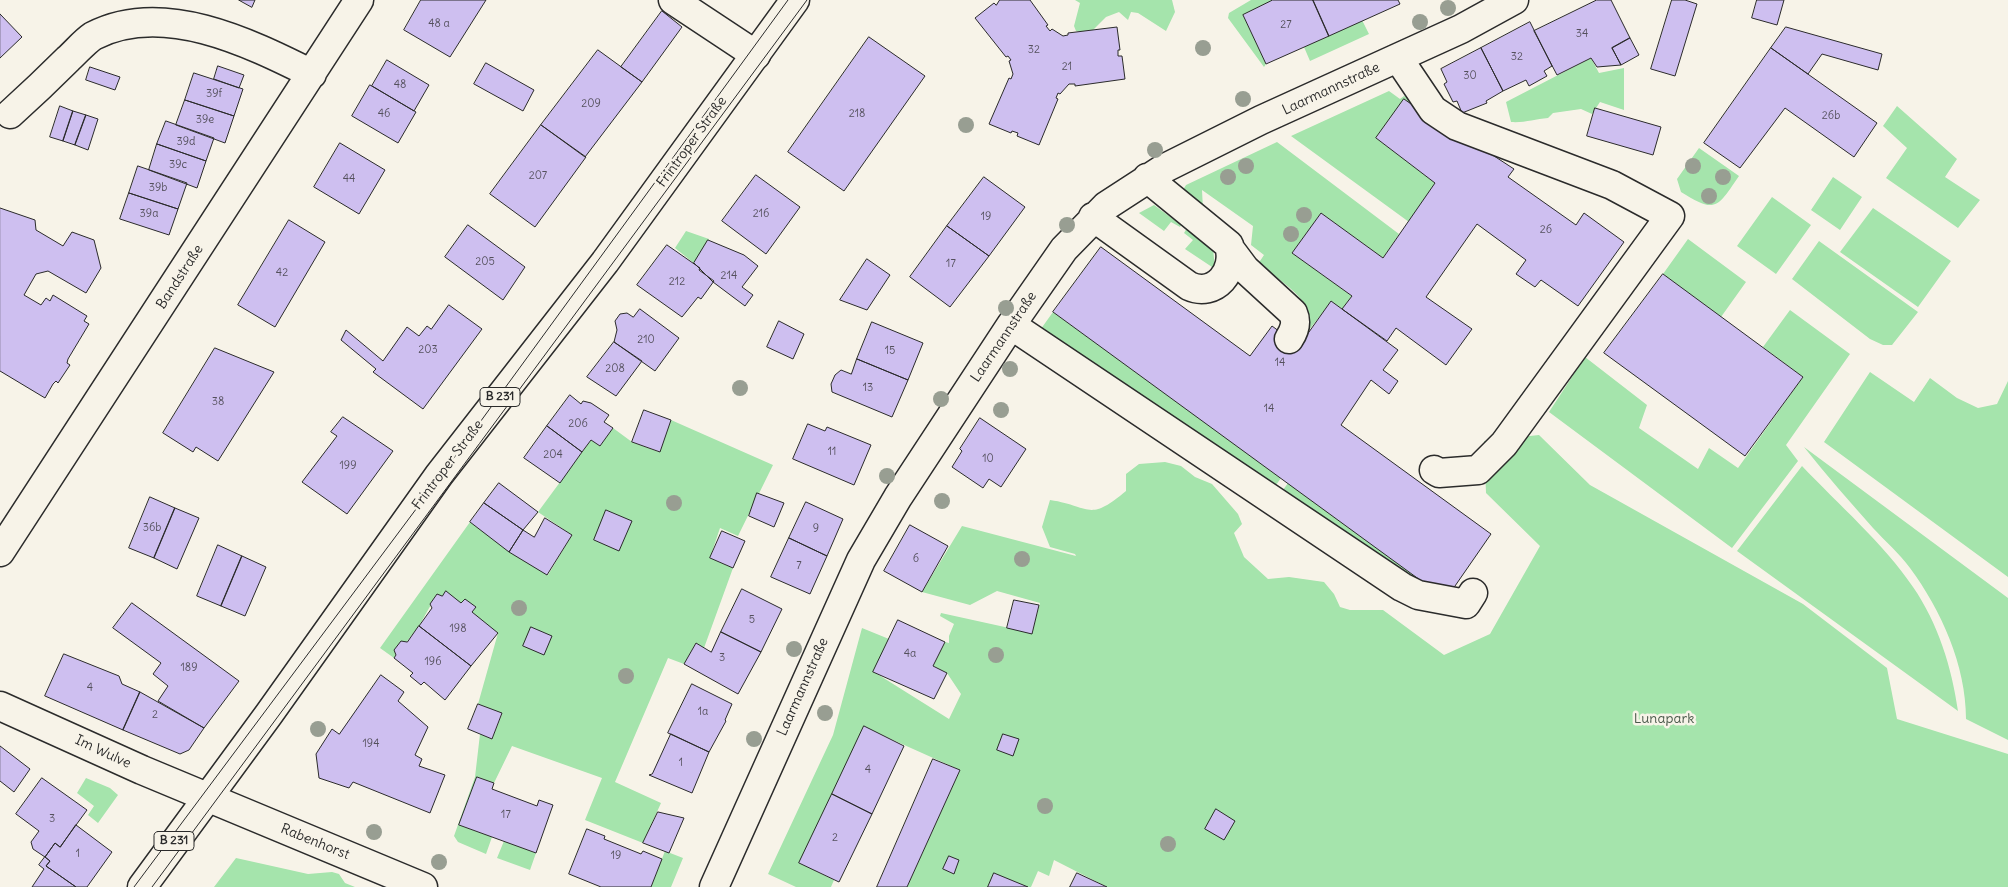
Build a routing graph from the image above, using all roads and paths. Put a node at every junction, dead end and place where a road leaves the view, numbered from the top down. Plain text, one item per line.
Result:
1 (359, 0) edge
2 (673, 0) edge
3 (795, 0) edge
4 (1514, 0) edge
5 (756, 55) junction
6 (1398, 58) junction
7 (312, 74) junction
8 (10, 114) dead end
9 (1147, 178) junction
10 (1093, 217) junction
11 (1230, 249) junction
12 (1011, 325) junction
13 (1289, 339) dead end
14 (1434, 470) dead end
15 (0, 552) edge
16 (1473, 593) dead end
17 (0, 706) edge
18 (207, 795) junction
19 (142, 887) edge
20 (423, 887) edge
21 (714, 887) edge

1 - 7 street, Bandstraße
2 - 5 street
3 - 5 street, Frintroper Straße / B 231
4 - 6 street, Laarmannstraße
5 - 18 street, Frintroper Straße / B 231
6 - 9 street, Laarmannstraße
6 - 14 street
7 - 8 street
7 - 15 street, Bandstraße
9 - 10 street, Laarmannstraße
9 - 11 street
10 - 11 street
10 - 12 street, Laarmannstraße
11 - 13 street
12 - 16 street
12 - 21 street, Laarmannstraße
17 - 18 street, Im Wulve
18 - 19 street, Frintroper Straße / B 231
18 - 20 street, Rabenhorst

